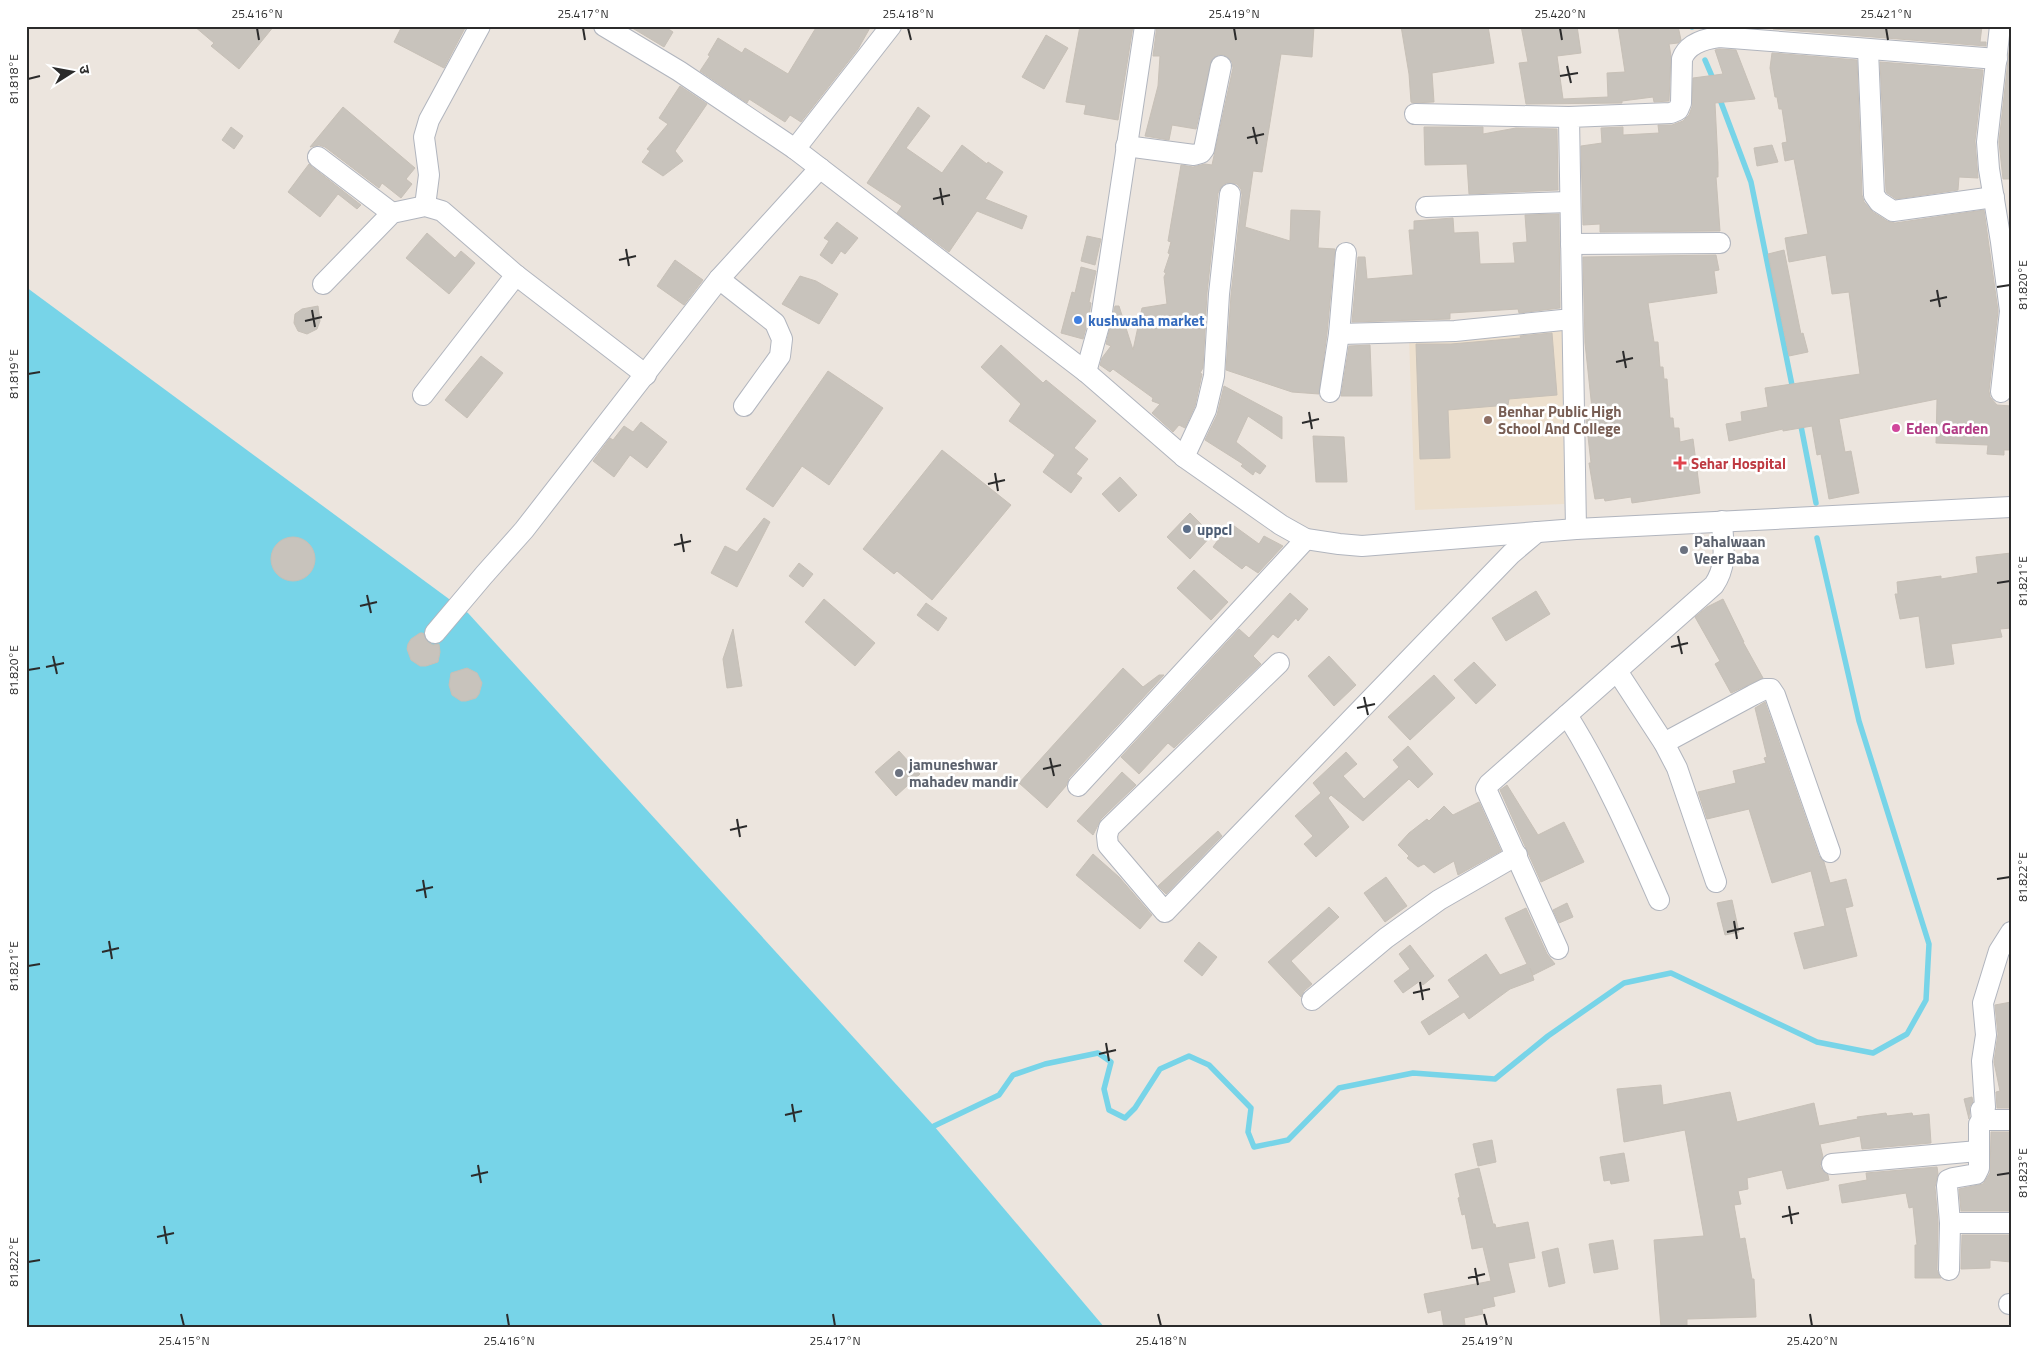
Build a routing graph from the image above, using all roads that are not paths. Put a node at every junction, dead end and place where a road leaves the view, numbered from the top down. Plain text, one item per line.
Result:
1 (480, 26) edge
2 (604, 26) edge
3 (891, 26) edge
4 (1144, 26) edge
5 (2000, 26) edge
6 (1868, 50) junction
7 (1997, 59) junction
8 (1221, 66) dead end
9 (1415, 114) dead end
10 (1569, 118) junction
11 (1126, 146) junction
12 (795, 149) junction
13 (318, 156) dead end
14 (820, 168) junction
15 (1230, 194) dead end
16 (1994, 197) junction
17 (1569, 202) junction
18 (425, 206) junction
19 (1426, 207) dead end
20 (392, 213) junction
21 (1720, 243) dead end
22 (1571, 244) junction
23 (1346, 253) dead end
24 (516, 274) junction
25 (720, 279) junction
26 (323, 284) dead end
27 (1572, 318) junction
28 (1339, 334) junction
29 (1086, 372) junction
30 (646, 375) junction
31 (1330, 392) dead end
32 (2001, 392) dead end
33 (423, 395) dead end
34 (744, 406) dead end
35 (1184, 457) junction
36 (2011, 507) edge
37 (1722, 521) junction
38 (1576, 529) junction
39 (1537, 532) junction
40 (1306, 539) junction
41 (436, 633) dead end
42 (1278, 664) dead end
43 (1617, 671) junction
44 (1567, 715) junction
45 (1664, 743) junction
46 (1078, 786) dead end
47 (1830, 852) dead end
48 (1517, 855) junction
49 (1716, 882) dead end
50 (1659, 900) dead end
51 (2011, 932) edge
52 (1558, 949) dead end
53 (1312, 1000) dead end
54 (1982, 1120) junction
55 (2011, 1120) edge
56 (1978, 1151) junction
57 (1832, 1164) dead end
58 (2011, 1223) edge
59 (1950, 1224) junction
60 (1949, 1270) dead end

1 - 18 street
2 - 12 street
3 - 12 street
4 - 11 street
5 - 7 street
6 - 7 street
6 - 10 street
6 - 16 street
7 - 16 street
8 - 11 street
9 - 10 street
10 - 17 street
11 - 29 street
12 - 14 street
13 - 20 street
14 - 25 street
14 - 29 street
15 - 35 street
16 - 32 street
17 - 19 street
17 - 22 street
18 - 20 street
18 - 24 street
20 - 26 street
21 - 22 street
22 - 27 street
23 - 28 street
24 - 30 street
24 - 33 street
25 - 30 street
25 - 34 street
27 - 28 street
27 - 38 street
28 - 31 street
29 - 35 street
30 - 41 street
35 - 40 street
36 - 37 street
37 - 38 street
37 - 43 street
38 - 39 street
39 - 40 street
39 - 42 street
40 - 46 street
43 - 44 street
43 - 45 street
44 - 48 street
44 - 50 street
45 - 47 street
45 - 49 street
48 - 52 street
48 - 53 street
51 - 54 street
54 - 55 street
54 - 56 street
56 - 57 street
56 - 59 street
58 - 59 street
59 - 60 street

